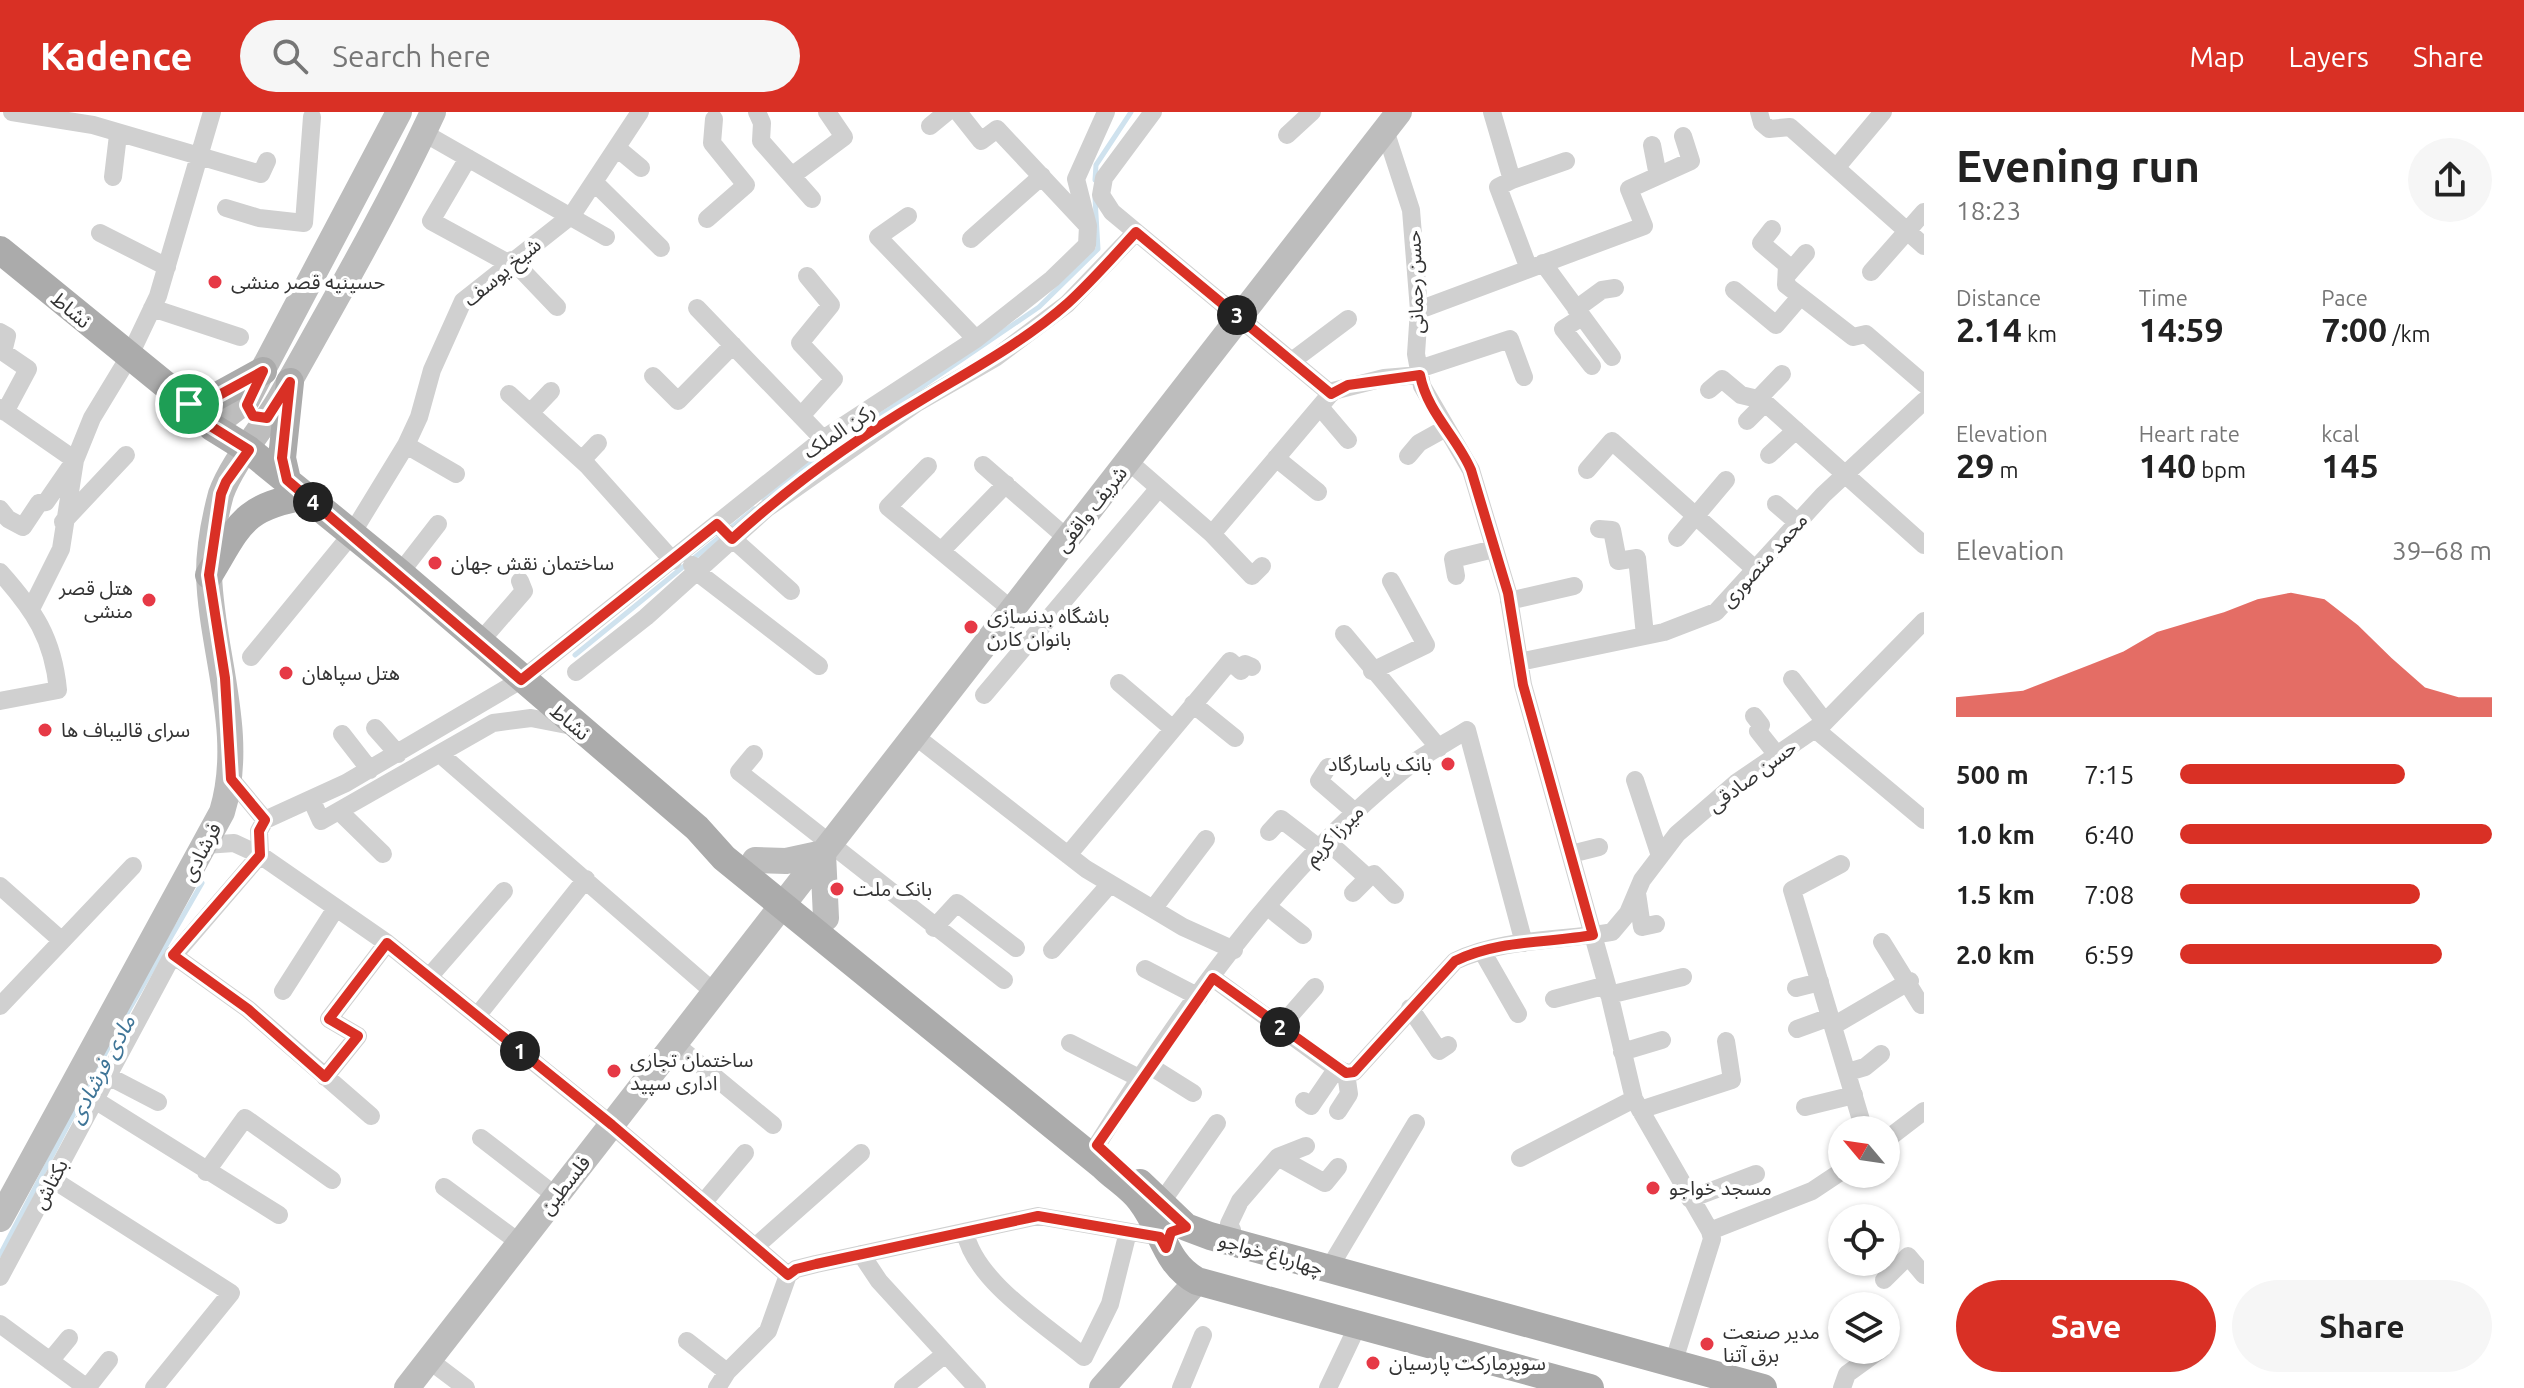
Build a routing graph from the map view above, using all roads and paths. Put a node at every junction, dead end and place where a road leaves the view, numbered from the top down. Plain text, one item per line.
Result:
1 (12, 112) edge
2 (212, 112) edge
3 (399, 112) edge
4 (757, 112) edge
5 (827, 112) edge
6 (947, 112) edge
7 (958, 112) edge
8 (1106, 112) edge
9 (1153, 112) edge
10 (1312, 112) edge
11 (1759, 112) edge
12 (1883, 112) edge
13 (1498, 113) edge
14 (635, 114) edge
15 (716, 114) edge
16 (312, 117) dead end
17 (1392, 121) edge
18 (428, 122) edge
19 (930, 126) dead end
20 (118, 135) junction
21 (1287, 135) dead end
22 (1683, 136) dead end
23 (1652, 145) dead end
24 (617, 148) junction
25 (200, 158) junction
26 (468, 158) junction
27 (267, 161) dead end
28 (1566, 161) dead end
29 (641, 168) dead end
30 (1836, 168) junction
31 (793, 175) junction
32 (1042, 176) junction
33 (1658, 176) junction
34 (113, 177) dead end
35 (1512, 180) junction
36 (594, 182) junction
37 (812, 199) dead end
38 (226, 208) dead end
39 (1112, 212) junction
40 (1924, 212) edge
41 (572, 215) junction
42 (908, 216) dead end
43 (707, 219) dead end
44 (304, 223) junction
45 (1088, 226) junction
46 (1907, 231) junction
47 (1136, 232) junction
48 (100, 233) dead end
49 (1767, 236) dead end
50 (606, 237) dead end
51 (971, 239) dead end
52 (335, 240) junction
53 (1924, 246) edge
54 (661, 248) dead end
55 (0, 250) edge
56 (1806, 253) dead end
57 (510, 262) junction
58 (1536, 266) junction
59 (167, 267) junction
60 (1871, 272) dead end
61 (1787, 275) junction
62 (807, 276) dead end
63 (1052, 279) junction
64 (1615, 288) dead end
65 (1734, 290) dead end
66 (1800, 297) junction
67 (1071, 300) junction
68 (557, 307) dead end
69 (152, 308) junction
70 (697, 308) dead end
71 (1419, 310) junction
72 (1579, 313) junction
73 (1240, 317) junction
74 (1348, 319) dead end
75 (0, 332) edge
76 (240, 337) dead end
77 (976, 339) junction
78 (733, 345) junction
79 (129, 357) junction
80 (1612, 357) dead end
81 (1292, 361) junction
82 (1592, 366) dead end
83 (263, 371) junction
84 (1420, 372) junction
85 (1782, 374) dead end
86 (653, 376) dead end
87 (1524, 377) dead end
88 (290, 382) junction
89 (1924, 384) edge
90 (1709, 390) dead end
91 (551, 391) dead end
92 (509, 394) dead end
93 (247, 400) junction
94 (1325, 400) junction
95 (1762, 401) junction
96 (1924, 401) edge
97 (189, 404) junction
98 (2, 410) edge
99 (530, 413) junction
100 (271, 415) junction
101 (801, 416) junction
102 (1747, 421) dead end
103 (212, 427) junction
104 (1446, 428) junction
105 (1796, 430) junction
106 (823, 439) junction
107 (1348, 440) dead end
108 (598, 443) dead end
109 (406, 445) junction
110 (249, 450) junction
111 (126, 455) dead end
112 (1769, 455) dead end
113 (1408, 456) dead end
114 (1276, 458) junction
115 (75, 460) junction
116 (582, 460) junction
117 (1128, 461) junction
118 (983, 465) dead end
119 (928, 466) dead end
120 (1587, 470) dead end
121 (456, 474) dead end
122 (1846, 474) junction
123 (775, 476) junction
124 (1726, 480) dead end
125 (1006, 484) junction
126 (297, 488) junction
127 (1159, 488) junction
128 (1318, 492) dead end
129 (786, 494) junction
130 (1776, 504) dead end
131 (0, 509) edge
132 (1695, 515) junction
133 (63, 522) junction
134 (1798, 523) junction
135 (438, 524) dead end
136 (717, 524) junction
137 (1599, 529) dead end
138 (1212, 534) junction
139 (351, 535) junction
140 (1677, 538) dead end
141 (732, 539) junction
142 (1068, 539) junction
143 (1924, 545) edge
144 (1494, 549) junction
145 (941, 551) junction
146 (678, 557) junction
147 (1262, 566) dead end
148 (1756, 570) junction
149 (697, 572) junction
150 (400, 573) junction
151 (1, 575) edge
152 (209, 575) junction
153 (1456, 576) dead end
154 (520, 581) dead end
155 (1391, 581) dead end
156 (1574, 586) dead end
157 (791, 591) dead end
158 (1509, 601) junction
159 (1015, 606) junction
160 (32, 607) junction
161 (1924, 621) edge
162 (1043, 625) junction
163 (1344, 634) dead end
164 (1645, 635) junction
165 (478, 644) junction
166 (251, 657) dead end
167 (1519, 662) junction
168 (819, 666) dead end
169 (1252, 667) dead end
170 (1372, 671) junction
171 (576, 672) dead end
172 (1792, 679) dead end
173 (521, 680) junction
174 (1119, 683) dead end
175 (984, 695) dead end
176 (0, 701) edge
177 (1193, 704) junction
178 (1754, 716) dead end
179 (1820, 725) junction
180 (575, 726) junction
181 (375, 728) dead end
182 (1173, 729) junction
183 (342, 734) dead end
184 (915, 736) junction
185 (1235, 738) dead end
186 (1439, 748) junction
187 (398, 754) junction
188 (440, 754) junction
189 (754, 754) dead end
190 (1777, 755) junction
191 (1328, 767) dead end
192 (370, 770) junction
193 (231, 779) junction
194 (1635, 780) dead end
195 (310, 781) dead end
196 (317, 798) junction
197 (339, 811) junction
198 (1355, 812) junction
199 (265, 820) junction
200 (1924, 820) edge
201 (697, 828) junction
202 (1269, 832) dead end
203 (1206, 839) dead end
204 (205, 845) junction
205 (1323, 845) junction
206 (1599, 847) dead end
207 (828, 848) junction
208 (383, 854) dead end
209 (1571, 854) junction
210 (260, 855) junction
211 (1068, 855) junction
212 (1660, 856) junction
213 (755, 860) junction
214 (1841, 864) dead end
215 (133, 866) dead end
216 (1368, 878) junction
217 (586, 879) junction
218 (1110, 884) junction
219 (0, 886) edge
220 (504, 891) dead end
221 (1637, 892) junction
222 (1353, 893) dead end
223 (1395, 895) dead end
224 (788, 899) junction
225 (1268, 907) junction
226 (336, 908) junction
227 (1153, 909) junction
228 (826, 918) junction
229 (1656, 924) dead end
230 (934, 928) junction
231 (1303, 935) dead end
232 (1593, 935) junction
233 (61, 940) junction
234 (1882, 942) dead end
235 (387, 943) junction
236 (1524, 943) junction
237 (1016, 948) dead end
238 (1052, 950) dead end
239 (1234, 950) junction
240 (1482, 951) junction
241 (173, 955) junction
242 (1145, 969) dead end
243 (429, 977) junction
244 (1683, 977) dead end
245 (1213, 978) junction
246 (1004, 980) dead end
247 (1910, 981) junction
248 (1820, 982) junction
249 (1315, 987) dead end
250 (1796, 988) dead end
251 (1608, 990) junction
252 (283, 991) dead end
253 (715, 993) junction
254 (1199, 997) junction
255 (1413, 998) junction
256 (1554, 999) dead end
257 (1921, 1000) edge
258 (0, 1006) edge
259 (1518, 1014) dead end
260 (477, 1016) junction
261 (1832, 1021) junction
262 (1280, 1027) junction
263 (1797, 1029) dead end
264 (1662, 1040) dead end
265 (1726, 1041) dead end
266 (1070, 1043) dead end
267 (675, 1044) junction
268 (1448, 1045) dead end
269 (1622, 1052) junction
270 (1881, 1054) dead end
271 (1342, 1071) junction
272 (1146, 1072) junction
273 (1848, 1072) junction
274 (108, 1076) junction
275 (325, 1077) junction
276 (1193, 1093) dead end
277 (1854, 1095) junction
278 (95, 1100) junction
279 (1304, 1101) dead end
280 (158, 1102) dead end
281 (1637, 1104) junction
282 (1805, 1107) dead end
283 (1338, 1111) dead end
284 (1924, 1111) edge
285 (371, 1116) dead end
286 (1860, 1116) edge
287 (1217, 1123) dead end
288 (1416, 1123) dead end
289 (612, 1125) junction
290 (773, 1125) dead end
291 (1900, 1129) edge
292 (481, 1138) dead end
293 (1097, 1145) junction
294 (1306, 1146) dead end
295 (745, 1153) dead end
296 (861, 1153) dead end
297 (1278, 1157) junction
298 (1520, 1158) dead end
299 (1338, 1167) dead end
300 (206, 1172) junction
301 (1756, 1174) dead end
302 (52, 1179) junction
303 (332, 1180) dead end
304 (1828, 1180) edge
305 (444, 1187) dead end
306 (556, 1196) junction
307 (1690, 1199) junction
308 (703, 1203) junction
309 (1161, 1203) junction
310 (279, 1215) dead end
311 (0, 1219) edge
312 (1186, 1227) junction
313 (1710, 1231) junction
314 (965, 1232) junction
315 (1128, 1232) junction
316 (1227, 1241) junction
317 (1163, 1242) junction
318 (520, 1243) junction
319 (755, 1247) junction
320 (861, 1254) junction
321 (1314, 1266) junction
322 (788, 1275) junction
323 (1924, 1275) edge
324 (0, 1277) edge
325 (1884, 1280) dead end
326 (1197, 1281) junction
327 (1296, 1308) junction
328 (0, 1324) edge
329 (1358, 1325) junction
330 (1203, 1335) dead end
331 (69, 1338) dead end
332 (687, 1341) dead end
333 (1606, 1345) junction
334 (944, 1355) junction
335 (109, 1360) dead end
336 (429, 1360) junction
337 (50, 1361) junction
338 (1673, 1364) junction
339 (1861, 1364) edge
340 (722, 1380) edge
341 (87, 1388) edge
342 (154, 1388) edge
343 (407, 1388) edge
344 (466, 1388) edge
345 (903, 1388) edge
346 (977, 1388) edge
347 (1102, 1388) edge
348 (1181, 1388) edge
349 (1328, 1388) edge
350 (1592, 1388) edge
351 (1763, 1388) edge
352 (1842, 1388) edge

1 - 20 street
2 - 25 street
3 - 52 main road
4 - 31 street
5 - 31 street
6 - 19 street
7 - 32 street
8 - 45 street
9 - 39 street
10 - 21 street
11 - 30 street
12 - 30 street
13 - 35 street
14 - 24 street, شیخ یوسف
15 - 43 street
16 - 44 street
17 - 71 street, حسن رحمانی
17 - 73 main road, شریف واقفی
18 - 26 street
18 - 88 main road, فرشادی
20 - 25 street
20 - 34 street
22 - 33 street
23 - 33 street
24 - 29 street
24 - 36 street, شیخ یوسف
25 - 27 street
25 - 59 street
26 - 41 street
26 - 57 street
28 - 35 street
30 - 46 street
31 - 37 street
32 - 45 street
32 - 51 street
33 - 58 street
35 - 58 street
36 - 41 street, شیخ یوسف
36 - 54 street
38 - 44 street
39 - 45 street
39 - 47 street
40 - 46 street
41 - 50 street
41 - 57 street, شیخ یوسف
42 - 77 street
44 - 52 street
45 - 63 street, رکن الملک
46 - 53 street
46 - 60 street
47 - 67 street, رکن الملک
47 - 73 street
48 - 59 street
49 - 61 street
52 - 83 main road
55 - 79 main road, نشاط
56 - 61 street
57 - 68 street
57 - 109 street, شیخ یوسف
58 - 71 street
58 - 72 street
59 - 69 street
61 - 66 street
62 - 101 street
63 - 67 street
63 - 77 street, رکن الملک
64 - 72 street
65 - 66 street
66 - 89 street
67 - 129 street, رکن الملک
69 - 76 street
69 - 79 street
70 - 78 street
71 - 84 street, حسن رحمانی
72 - 80 street
72 - 82 street
73 - 81 street
73 - 117 main road, شریف واقفی
74 - 81 street
75 - 98 street
77 - 106 street, رکن الملک
78 - 86 street
78 - 101 street
79 - 97 main road, نشاط
79 - 115 street
81 - 94 street
83 - 93 main road
83 - 97 main road
84 - 87 street
84 - 94 street
84 - 104 street, حسن رحمانی
85 - 95 street
88 - 100 main road, فرشادی
88 - 126 main road
90 - 95 street
91 - 99 street
92 - 99 street
93 - 100 main road
93 - 103 main road
94 - 107 street
94 - 114 street
95 - 102 street
95 - 105 street
96 - 122 street, محمد منصوری
97 - 103 main road, نشاط
98 - 115 street
99 - 116 street
100 - 110 main road, فرشادی
101 - 106 street
103 - 110 main road, نشاط
104 - 113 street
104 - 144 street, حسن رحمانی
105 - 112 street
105 - 122 street
106 - 123 street, رکن الملک
108 - 116 street
109 - 121 street
109 - 139 street, شیخ یوسف
110 - 126 main road, نشاط
110 - 152 main road, فرشادی
111 - 133 street
114 - 128 street
114 - 138 street
115 - 131 street
115 - 133 street
116 - 146 street
117 - 127 street
117 - 142 main road, شریف واقفی
118 - 125 street
119 - 145 street
120 - 132 street
122 - 134 street, محمد منصوری
122 - 143 street
123 - 129 street
123 - 136 street, رکن الملک
124 - 132 street
125 - 142 street
125 - 145 street
126 - 139 main road, نشاط
126 - 152 main road
127 - 138 street
127 - 162 street
129 - 141 street, رکن الملک
130 - 134 street
132 - 140 street
132 - 148 street
133 - 160 street
134 - 148 street, محمد منصوری
135 - 150 street
136 - 141 street
136 - 146 street, رکن الملک
137 - 164 street
138 - 147 street
139 - 150 main road, نشاط
139 - 166 street, شیخ یوسف
141 - 149 street, رکن الملک
141 - 157 street
142 - 159 main road, شریف واقفی
144 - 153 street
144 - 158 street, حسن رحمانی
145 - 159 street
146 - 149 street
146 - 173 street, رکن الملک
148 - 164 street, محمد منصوری
149 - 168 street
149 - 171 street, رکن الملک
150 - 165 main road, نشاط
151 - 160 street
152 - 193 main road, فرشادی
154 - 165 street
155 - 170 street
156 - 158 street
158 - 167 street, حسن رحمانی
159 - 162 street
159 - 184 main road, شریف واقفی
160 - 176 street
161 - 179 street, حسن صادقی
162 - 175 street
163 - 170 street
164 - 167 street, محمد منصوری
165 - 173 main road, نشاط
167 - 209 street, حسن رحمانی
169 - 177 street
170 - 186 street
172 - 179 street
173 - 180 main road, نشاط
173 - 187 street, رکن الملک
174 - 182 street
177 - 182 street
177 - 185 street
178 - 190 street
179 - 190 street, حسن صادقی
179 - 200 street
180 - 188 street
180 - 201 main road, نشاط
181 - 187 street
182 - 211 street
183 - 192 street
184 - 207 main road, شریف واقفی
184 - 211 street
186 - 198 street, میرزا کریم
186 - 236 street, میرزا کریم
187 - 192 street, رکن الملک
188 - 197 street
188 - 217 street
189 - 207 street
190 - 212 street, حسن صادقی
191 - 198 street
192 - 196 street, رکن الملک
193 - 199 street
193 - 204 main road, فرشادی
194 - 212 street
195 - 196 street
196 - 197 street
196 - 199 street, رکن الملک
197 - 208 street
198 - 205 street, میرزا کریم
199 - 210 street
201 - 213 main road, نشاط
201 - 224 main road, نشاط
202 - 205 street
203 - 227 street
204 - 210 street
204 - 311 main road, فرشادی
205 - 216 street
205 - 225 street, میرزا کریم
206 - 209 street
207 - 213 main road
207 - 224 main road, شریف واقفی
207 - 228 main road
207 - 230 street
209 - 232 street, حسن رحمانی
210 - 226 street
210 - 241 street, بکتاش
211 - 218 street
212 - 221 street, حسن صادقی
213 - 224 main road, نشاط
214 - 248 street
215 - 233 street
216 - 222 street
216 - 223 street
217 - 253 street
217 - 260 street
218 - 227 street
218 - 238 street
219 - 233 street
220 - 243 street
221 - 229 street
221 - 232 street, حسن صادقی
224 - 228 main road, چهارباغ خواجو
224 - 253 main road, فلسطین
224 - 317 main road
225 - 231 street
225 - 239 street, میرزا کریم
226 - 235 street
226 - 252 street
227 - 239 street
228 - 293 main road, چهارباغ خواجو
230 - 237 street
230 - 246 street
232 - 236 street
232 - 251 street, حسن رحمانی
233 - 258 street
234 - 247 street
235 - 243 street
235 - 275 street
236 - 240 street
239 - 245 street, میرزا کریم
240 - 255 street
240 - 259 street
241 - 274 street, بکتاش
241 - 275 street
242 - 254 street
243 - 260 street
244 - 251 street
245 - 254 street, میرزا کریم
245 - 262 street
247 - 257 street
247 - 261 street
248 - 250 street
248 - 261 street
249 - 262 street
251 - 256 street
251 - 269 street, حسن رحمانی
253 - 267 main road, فلسطین
254 - 272 street, میرزا کریم
255 - 268 street
255 - 271 street
260 - 289 street
261 - 263 street
261 - 273 street
262 - 271 street
264 - 269 street
265 - 281 street
266 - 272 street
267 - 289 main road, فلسطین
267 - 290 street
269 - 281 street, حسن رحمانی
270 - 273 street
271 - 279 street
271 - 283 street
272 - 276 street
272 - 293 street, میرزا کریم
273 - 277 street
274 - 278 street, بکتاش
274 - 280 street
275 - 285 street
277 - 282 street
277 - 286 street
278 - 300 street
278 - 302 street, بکتاش
281 - 298 street
281 - 307 street, حسن رحمانی
284 - 291 street
287 - 309 street
288 - 321 street
289 - 306 main road, فلسطین
289 - 308 street
292 - 306 street
293 - 309 main road, چهارباغ خواجو
294 - 297 street
295 - 308 street
296 - 319 street
297 - 299 street
297 - 316 street
300 - 303 street
300 - 310 street
301 - 307 street
302 - 324 street, بکتاش
302 - 342 street
304 - 313 street
305 - 318 street
306 - 318 main road, فلسطین
307 - 313 street, حسن رحمانی
308 - 319 street
309 - 312 main road, چهارباغ خواجو
312 - 316 main road, چهارباغ خواجو
312 - 317 main road
313 - 338 street
314 - 315 street
314 - 315 street
314 - 320 street
315 - 317 street
316 - 321 main road, چهارباغ خواجو
317 - 326 main road
318 - 336 main road, فلسطین
319 - 322 street
320 - 322 street
320 - 334 street
321 - 327 main road
321 - 333 main road, چهارباغ خواجو
322 - 340 street
323 - 325 street
326 - 327 main road
326 - 347 main road
327 - 329 main road
328 - 337 street
329 - 349 street
329 - 350 main road
330 - 348 street
331 - 337 street
332 - 340 street
333 - 338 main road, چهارباغ خواجو
333 - 350 main road
334 - 345 street
334 - 346 street
335 - 341 street
336 - 343 main road, فلسطین
336 - 344 street
337 - 341 street
338 - 351 main road, چهارباغ خواجو
339 - 352 street

